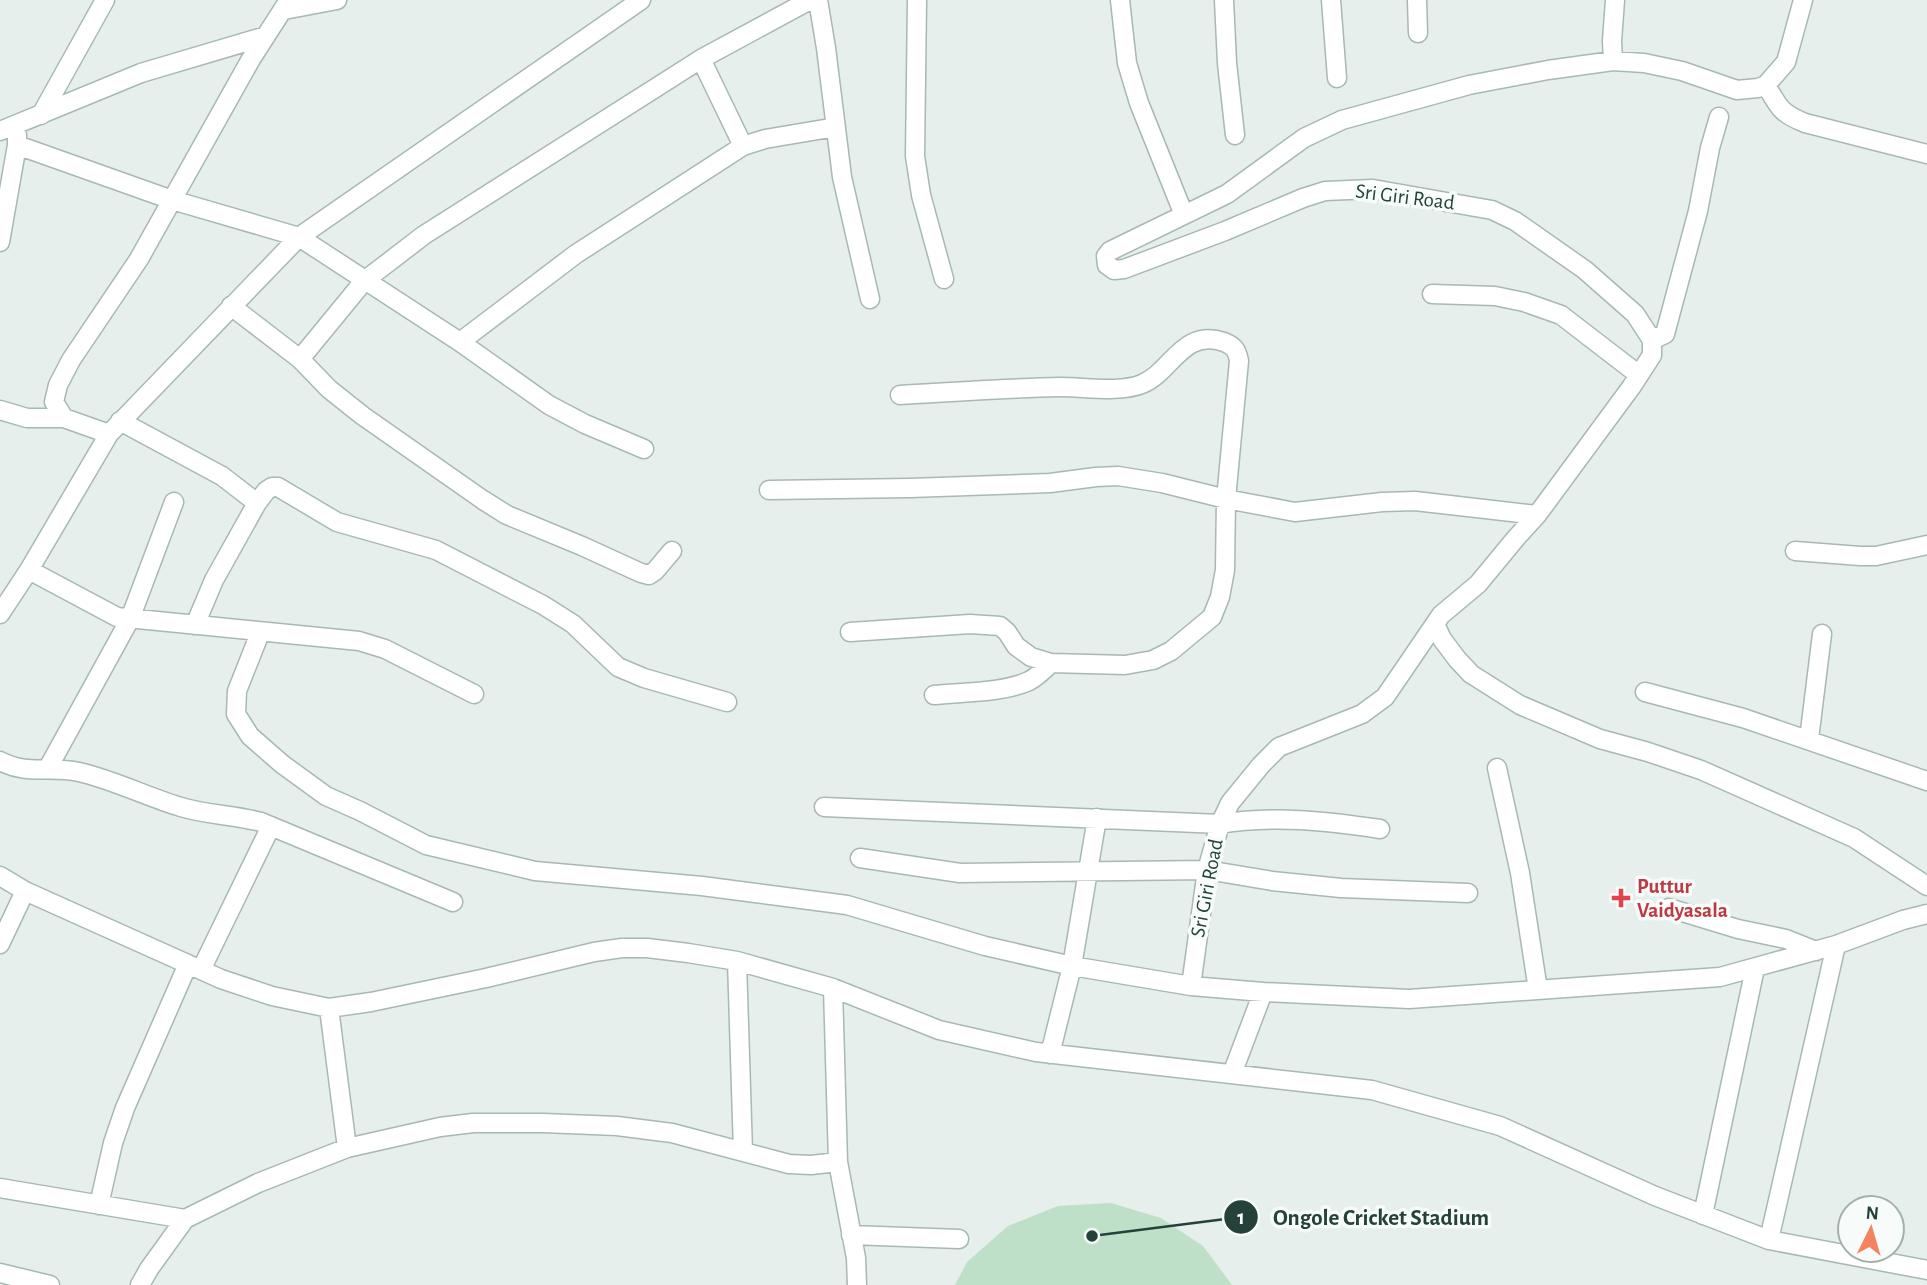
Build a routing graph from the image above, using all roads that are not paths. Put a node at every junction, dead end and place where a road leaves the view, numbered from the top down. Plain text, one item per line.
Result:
1 (105, 0) edge
2 (337, 0) edge
3 (641, 0) edge
4 (810, 0) edge
5 (818, 0) edge
6 (917, 0) edge
7 (1120, 0) edge
8 (1223, 0) edge
9 (1331, 0) edge
10 (1418, 0) edge
11 (1615, 0) edge
12 (1803, 0) edge
13 (287, 5) edge
14 (1418, 33) dead end
15 (266, 36) junction
16 (701, 59) junction
17 (1613, 61) junction
18 (1338, 78) dead end
19 (1766, 85) junction
20 (41, 115) junction
21 (1719, 117) dead end
22 (836, 127) junction
23 (8, 128) edge
24 (1235, 135) dead end
25 (17, 145) junction
26 (743, 146) junction
27 (1927, 154) edge
28 (172, 200) junction
29 (1184, 215) junction
30 (299, 237) junction
31 (0, 242) edge
32 (944, 279) dead end
33 (365, 281) junction
34 (1432, 294) dead end
35 (870, 299) dead end
36 (231, 306) junction
37 (1652, 340) junction
38 (460, 342) junction
39 (300, 359) junction
40 (1639, 375) junction
41 (900, 395) dead end
42 (0, 410) edge
43 (64, 418) junction
44 (115, 428) junction
45 (644, 449) dead end
46 (769, 490) dead end
47 (1226, 499) junction
48 (174, 502) dead end
49 (257, 503) junction
50 (1537, 515) junction
51 (1927, 545) edge
52 (672, 551) dead end
53 (1795, 551) dead end
54 (29, 569) junction
55 (0, 614) edge
56 (130, 619) junction
57 (1435, 624) junction
58 (195, 625) junction
59 (260, 632) junction
60 (850, 632) dead end
61 (1822, 634) dead end
62 (1051, 663) junction
63 (1645, 692) dead end
64 (474, 694) dead end
65 (934, 695) dead end
66 (727, 702) dead end
67 (1809, 739) junction
68 (0, 761) edge
69 (48, 768) junction
70 (1497, 768) dead end
71 (1927, 781) edge
72 (824, 807) dead end
73 (1097, 818) junction
74 (1220, 824) junction
75 (271, 826) junction
76 (1380, 829) dead end
77 (860, 858) dead end
78 (1207, 870) junction
79 (1090, 872) junction
80 (0, 876) edge
81 (1927, 886) edge
82 (25, 891) junction
83 (1468, 893) dead end
84 (453, 902) dead end
85 (1669, 908) dead end
86 (1927, 914) edge
87 (0, 944) edge
88 (1836, 945) junction
89 (1816, 951) junction
90 (737, 961) junction
91 (1072, 966) junction
92 (195, 967) junction
93 (1755, 968) junction
94 (1191, 986) junction
95 (833, 988) junction
96 (1538, 990) junction
97 (1263, 992) junction
98 (329, 1008) junction
99 (1050, 1054) junction
100 (1232, 1074) junction
101 (347, 1148) junction
102 (743, 1152) junction
103 (838, 1162) junction
104 (0, 1188) edge
105 (0, 1194) edge
106 (99, 1205) junction
107 (1703, 1215) junction
108 (185, 1219) junction
109 (851, 1235) junction
110 (959, 1239) dead end
111 (1769, 1240) junction
112 (856, 1258) junction
113 (1927, 1270) edge
114 (0, 1273) edge
115 (50, 1285) edge
116 (140, 1285) edge
117 (857, 1285) edge
118 (868, 1285) edge

1 - 20 street
2 - 13 street
3 - 30 street
4 - 16 street
5 - 22 street
6 - 32 street
7 - 29 street
8 - 24 street
9 - 18 street
10 - 14 street
11 - 17 street
12 - 19 street
13 - 15 street
15 - 20 street
15 - 28 street
16 - 26 street
16 - 33 street
17 - 19 street, Sri Giri Road
17 - 29 street, Sri Giri Road
19 - 27 street
20 - 23 street
21 - 37 street
22 - 26 street
22 - 35 street
23 - 25 street
25 - 28 street
25 - 31 street
26 - 38 street
28 - 30 street
28 - 43 street
29 - 37 street, Sri Giri Road
30 - 33 street
30 - 36 street
33 - 38 street
33 - 39 street
34 - 40 street
36 - 39 street
36 - 44 street
37 - 40 street, Sri Giri Road
38 - 45 street
39 - 52 street
40 - 50 street, Sri Giri Road
41 - 47 street
42 - 43 street
43 - 44 street
44 - 49 street
44 - 54 street
46 - 47 street
47 - 50 street
47 - 62 street
48 - 56 street
49 - 58 street
49 - 66 street
50 - 57 street, Sri Giri Road
51 - 53 street
54 - 55 street
54 - 56 street
56 - 58 street
56 - 69 street
57 - 74 street, Sri Giri Road
57 - 81 street
58 - 59 street
59 - 64 street
59 - 91 street
60 - 62 street
61 - 67 street
62 - 65 street
63 - 67 street
67 - 71 street
68 - 69 street
69 - 75 street
70 - 96 street
72 - 73 street
73 - 74 street
73 - 79 street
74 - 76 street
74 - 78 street, Sri Giri Road
75 - 84 street
75 - 92 street
77 - 79 street
78 - 79 street
78 - 83 street
78 - 94 street, Sri Giri Road
79 - 91 street
80 - 82 street
82 - 87 street
82 - 92 street
85 - 89 street
86 - 88 street
88 - 89 street
88 - 111 street
89 - 93 street
90 - 95 street
90 - 98 street
90 - 102 street
91 - 94 street
91 - 99 street
92 - 98 street
92 - 106 street
93 - 96 street
93 - 107 street
94 - 97 street
95 - 99 street
95 - 103 street
96 - 97 street
97 - 100 street
98 - 101 street
99 - 100 street
100 - 107 street
101 - 102 street
101 - 108 street
102 - 103 street
103 - 109 street
104 - 105 street
104 - 106 street
106 - 108 street
107 - 111 street
108 - 116 street
109 - 110 street
109 - 112 street
111 - 113 street
112 - 117 street
112 - 118 street
114 - 115 street

